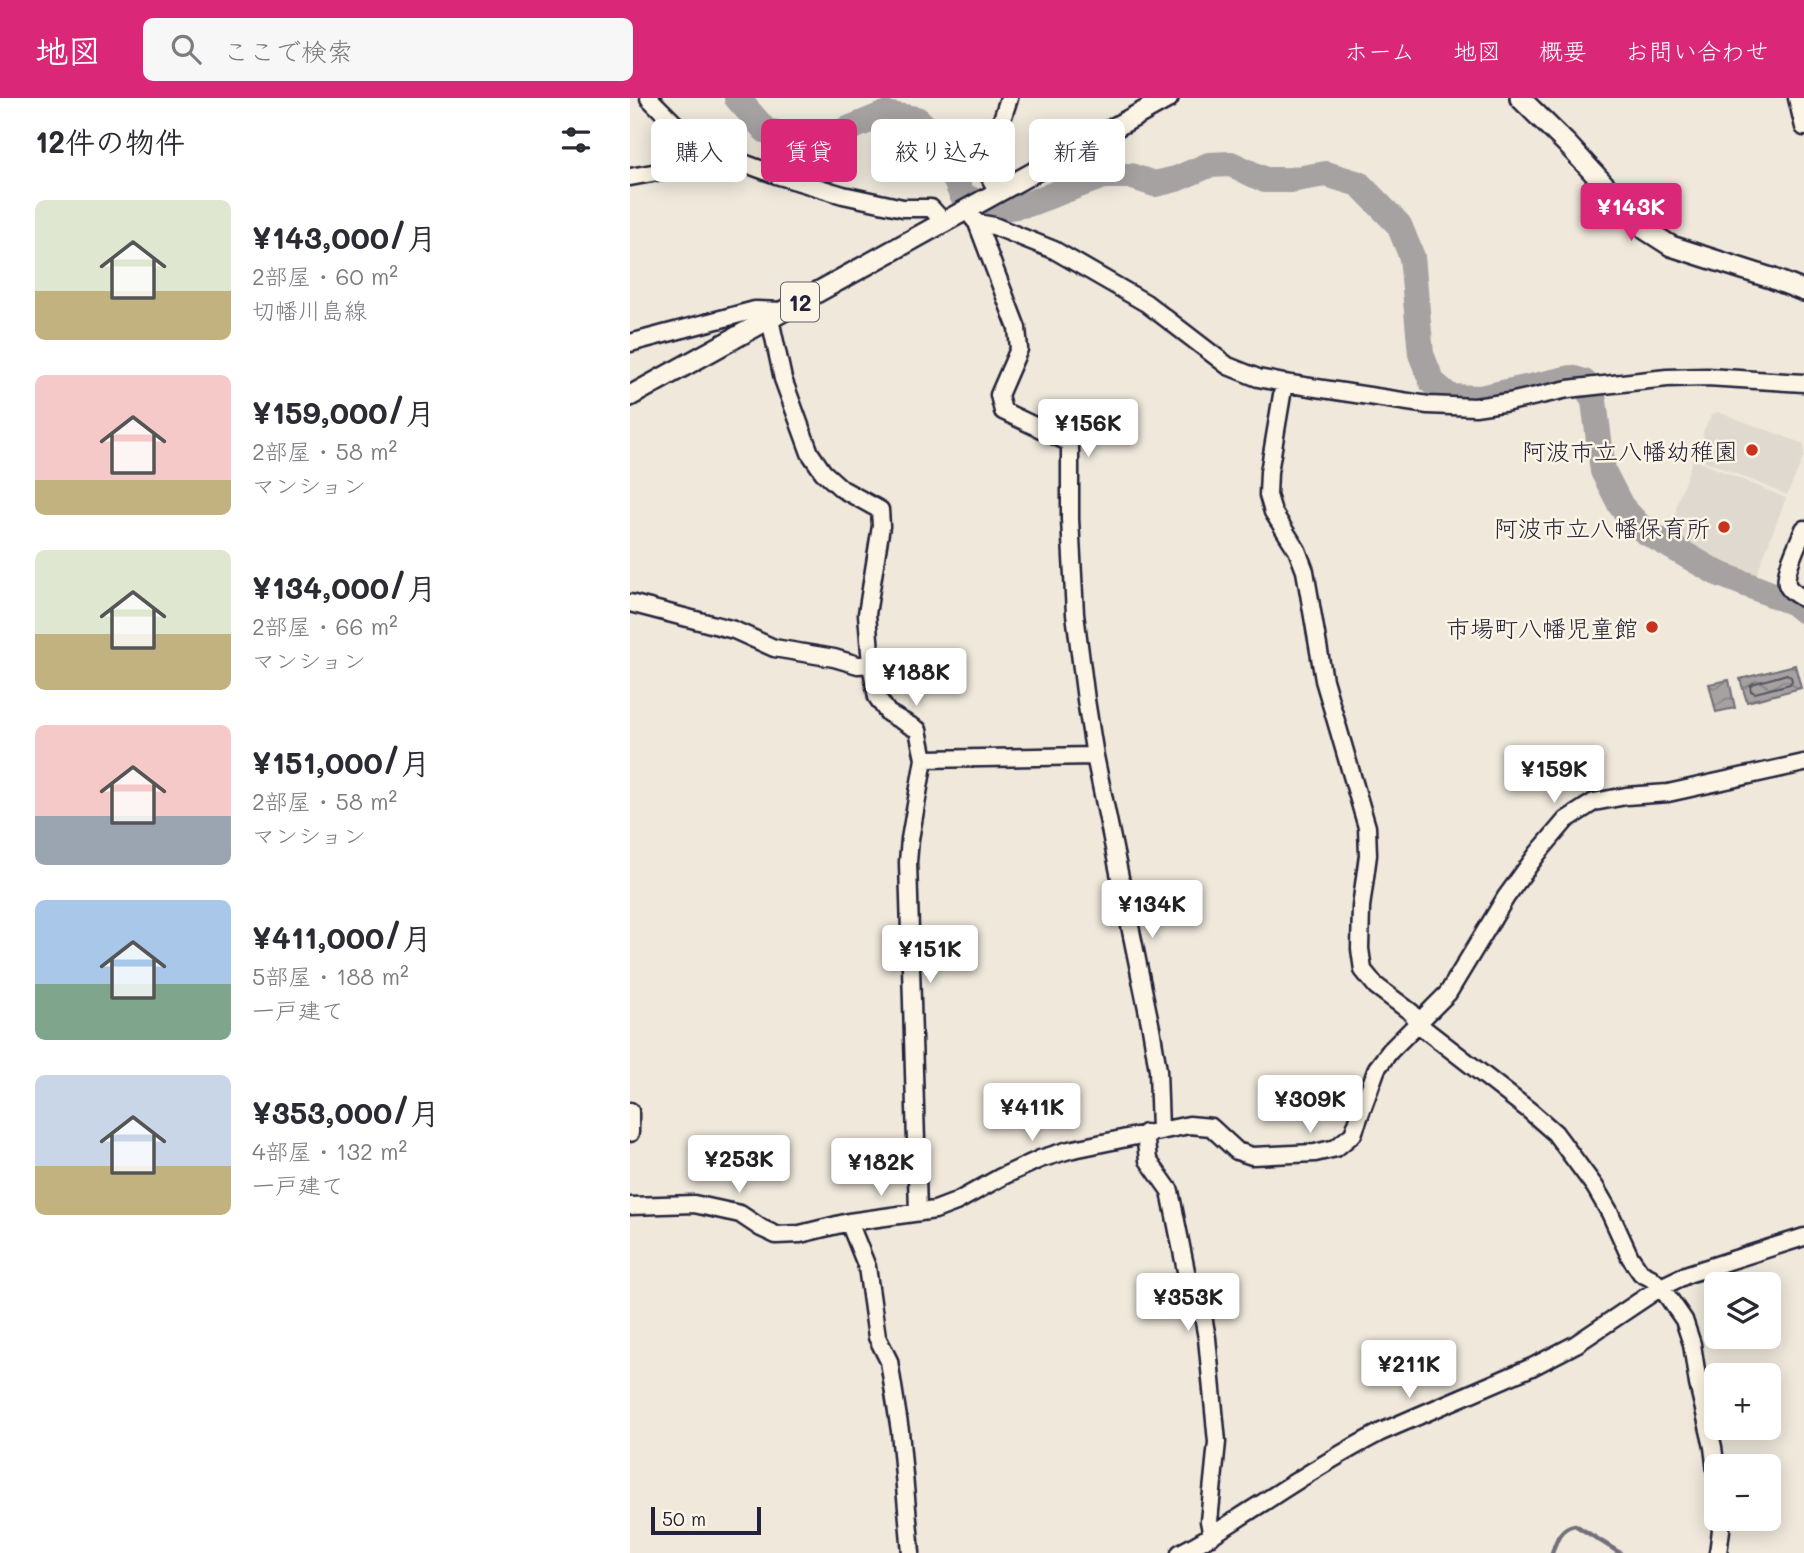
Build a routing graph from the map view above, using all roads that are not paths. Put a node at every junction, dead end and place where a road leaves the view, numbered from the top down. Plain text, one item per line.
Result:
1 (649, 98) edge
2 (1009, 98) edge
3 (1168, 98) edge
4 (1520, 98) edge
5 (1797, 98) edge
6 (670, 119) edge
7 (1804, 127) edge
8 (747, 165) edge
9 (651, 173) edge
10 (630, 177) edge
11 (993, 195) junction
12 (971, 213) junction
13 (943, 221) junction
14 (1804, 291) edge
15 (776, 315) junction
16 (630, 342) edge
17 (1284, 383) junction
18 (1804, 383) edge
19 (630, 396) edge
20 (1804, 529) edge
21 (1804, 599) edge
22 (630, 603) edge
23 (871, 664) junction
24 (1095, 756) junction
25 (924, 759) junction
26 (1804, 763) edge
27 (1418, 1024) junction
28 (630, 1111) edge
29 (1152, 1132) junction
30 (630, 1133) edge
31 (630, 1206) edge
32 (918, 1212) junction
33 (849, 1222) junction
34 (1804, 1237) edge
35 (1661, 1287) junction
36 (1714, 1454) edge
37 (1721, 1531) edge
38 (1212, 1536) junction
39 (911, 1553) edge
40 (1180, 1553) edge
41 (1718, 1553) edge

1 - 6 street
2 - 11 street
3 - 11 main road, 12
4 - 14 main road
5 - 7 street
8 - 13 street
9 - 10 street
11 - 12 main road, 12
12 - 13 main road, 12
12 - 17 street
12 - 24 street
13 - 15 main road, 12
15 - 16 street
15 - 19 main road, 12
15 - 23 street
17 - 18 street
17 - 27 street
20 - 21 street
22 - 23 street
23 - 25 street
24 - 25 street
24 - 29 street
25 - 32 street
26 - 27 street
27 - 29 street
27 - 35 street
28 - 30 street
29 - 32 street
29 - 38 street
31 - 33 street
32 - 33 street
33 - 39 street
34 - 35 street
35 - 36 street
35 - 38 street
37 - 41 street
38 - 40 street

